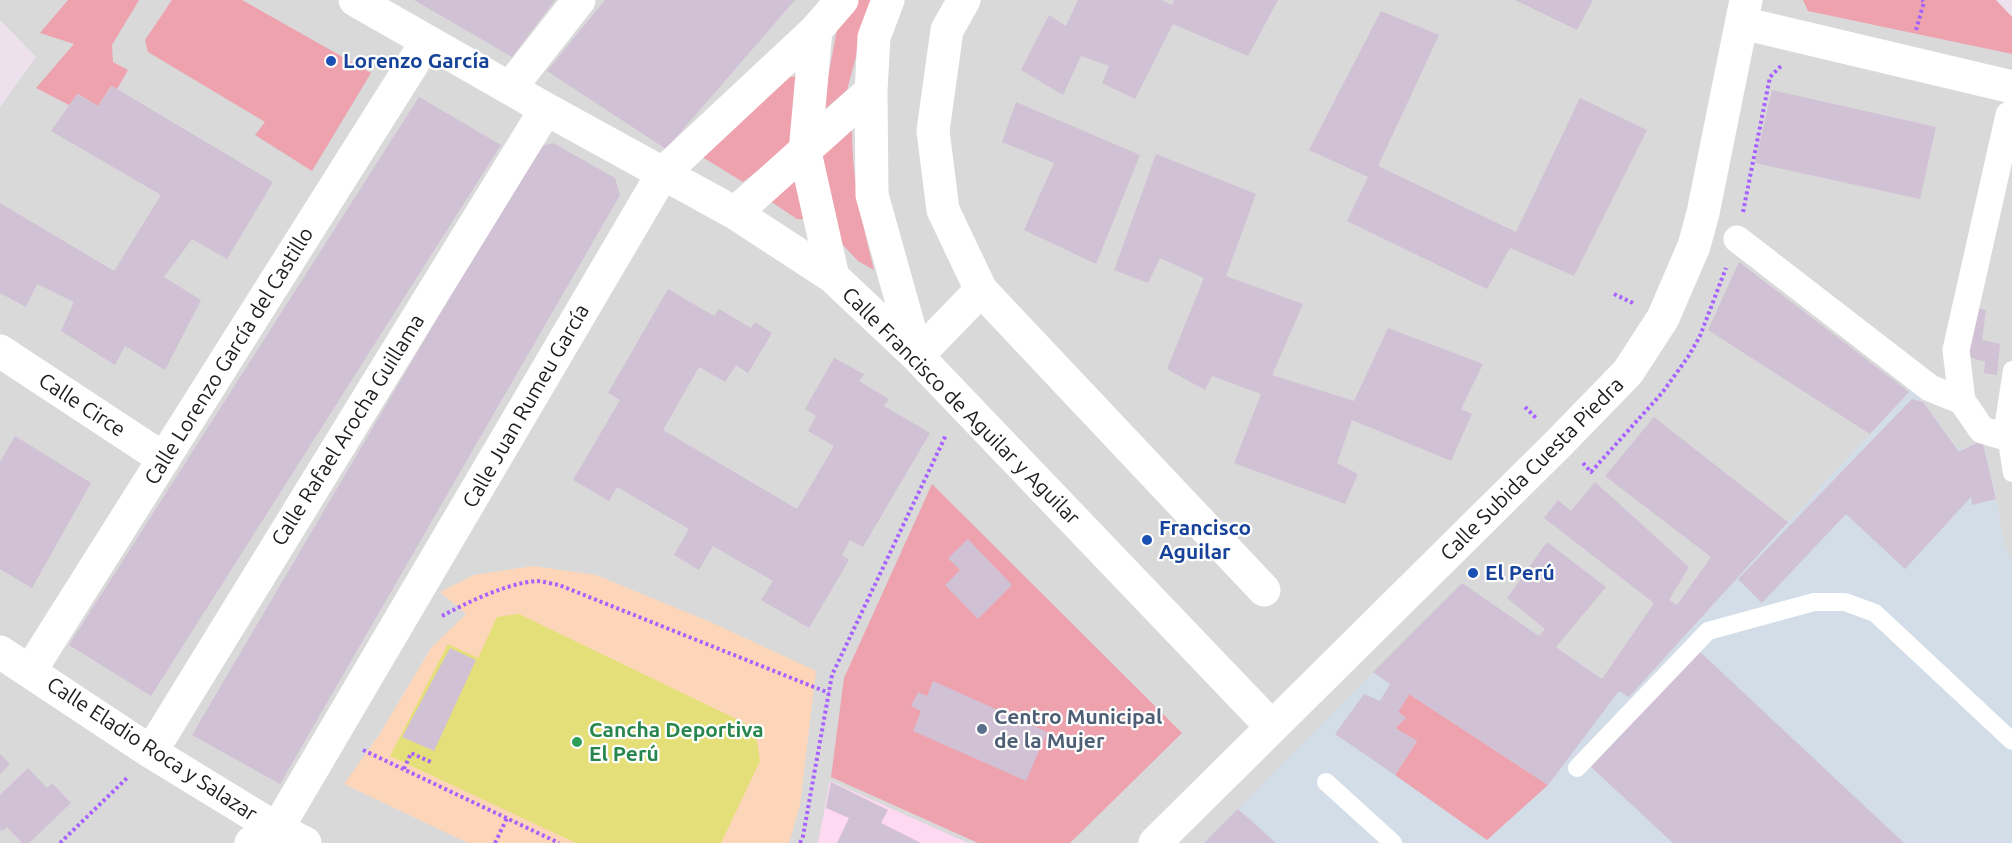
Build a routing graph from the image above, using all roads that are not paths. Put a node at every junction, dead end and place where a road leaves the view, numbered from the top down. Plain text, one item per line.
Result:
1 (355, 0) edge
2 (579, 0) edge
3 (842, 0) edge
4 (888, 0) edge
5 (964, 0) edge
6 (1744, 12) edge
7 (816, 30) junction
8 (427, 41) junction
9 (510, 88) junction
10 (871, 91) junction
11 (2010, 101) edge
12 (546, 109) junction
13 (805, 152) junction
14 (663, 173) junction
15 (735, 213) junction
16 (1737, 239) dead end
17 (833, 277) junction
18 (981, 290) junction
19 (0, 351) edge
20 (917, 356) junction
21 (2012, 370) edge
22 (1962, 401) junction
23 (2006, 436) junction
24 (164, 459) junction
25 (2012, 473) edge
26 (1264, 590) dead end
27 (0, 652) edge
28 (30, 671) junction
29 (1272, 727) junction
30 (2012, 741) edge
31 (151, 752) junction
32 (1577, 768) dead end
33 (1326, 782) dead end
34 (278, 838) edge
35 (1155, 843) edge
36 (1393, 843) edge

1 - 8 street, Calle Francisco de Aguilar y Aguilar
2 - 9 street
3 - 7 street, Calle Juan Rumeu García
4 - 10 street
5 - 18 street
6 - 11 street
6 - 29 street, Calle Subida Cuesta Piedra
7 - 13 street
7 - 14 street, Calle Juan Rumeu García
8 - 9 street, Calle Francisco de Aguilar y Aguilar
8 - 24 street, Calle Lorenzo García del Castillo
9 - 12 street, Calle Francisco de Aguilar y Aguilar
10 - 13 street
10 - 20 street
11 - 22 street
12 - 14 street, Calle Francisco de Aguilar y Aguilar
12 - 31 street, Calle Rafael Arocha Guillama
13 - 15 street
13 - 17 street
14 - 15 street, Calle Francisco de Aguilar y Aguilar
14 - 34 street, Calle Juan Rumeu García
15 - 17 street, Calle Francisco de Aguilar y Aguilar
16 - 22 street
17 - 20 street, Calle Francisco de Aguilar y Aguilar
18 - 20 street
18 - 26 street
19 - 24 street, Calle Circe
20 - 29 street, Calle Francisco de Aguilar y Aguilar
21 - 23 lane
22 - 23 street
23 - 25 lane
24 - 28 street, Calle Lorenzo García del Castillo
27 - 28 street, Calle Eladio Roca y Salazar
28 - 31 street, Calle Eladio Roca y Salazar
29 - 35 street, Calle Subida Cuesta Piedra
30 - 32 lane
31 - 34 street, Calle Eladio Roca y Salazar
33 - 36 lane

